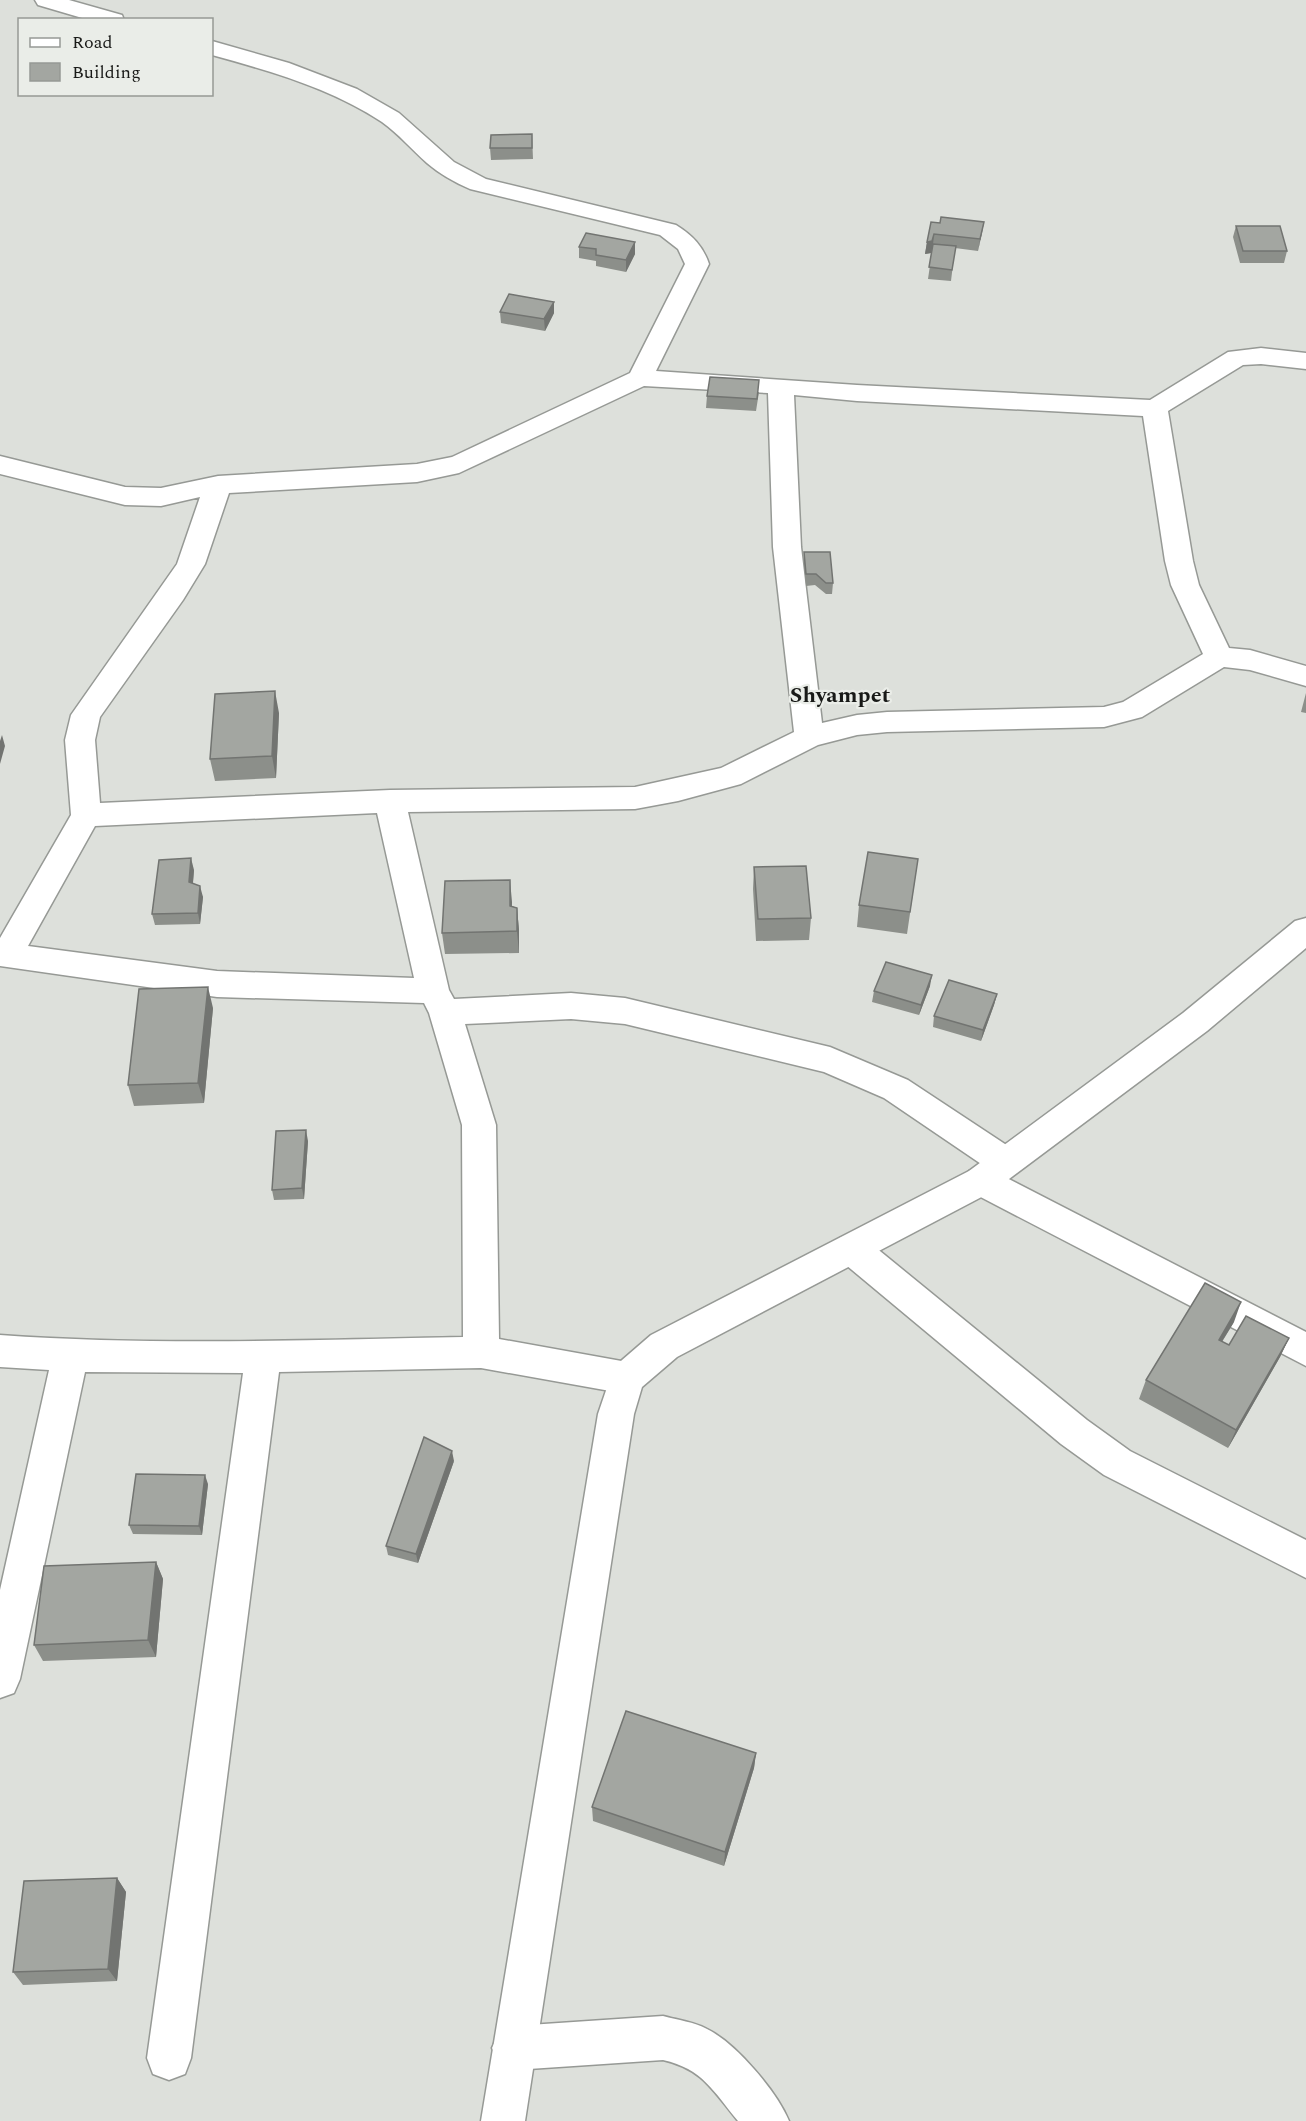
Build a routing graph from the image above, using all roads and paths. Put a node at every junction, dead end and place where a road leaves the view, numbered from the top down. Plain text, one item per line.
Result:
1 (46, 0) edge
2 (107, 18) edge
3 (213, 48) edge
4 (1306, 361) edge
5 (640, 378) junction
6 (782, 386) junction
7 (1155, 408) junction
8 (0, 465) edge
9 (218, 485) junction
10 (1219, 657) junction
11 (1306, 676) edge
12 (809, 737) junction
13 (390, 801) junction
14 (86, 815) junction
15 (1306, 930) edge
16 (3, 954) edge
17 (439, 1001) junction
18 (993, 1172) junction
19 (852, 1249) junction
20 (1306, 1350) edge
21 (0, 1351) edge
22 (481, 1352) junction
23 (70, 1356) junction
24 (263, 1357) junction
25 (627, 1378) junction
26 (1306, 1560) edge
27 (0, 1679) edge
28 (514, 2048) junction
29 (169, 2058) dead end
30 (502, 2121) edge
31 (767, 2121) edge

1 - 2 street
3 - 5 street
4 - 7 street
5 - 6 street
5 - 9 street
6 - 7 street
6 - 12 street
7 - 10 street
8 - 9 street
9 - 14 street
10 - 11 street
10 - 12 street
12 - 13 street
13 - 14 street
13 - 17 street
14 - 16 street
15 - 18 street
16 - 17 street
17 - 18 street
17 - 22 street
18 - 19 street
18 - 20 street
19 - 25 street
19 - 26 street
21 - 23 street
22 - 24 street
22 - 25 street
23 - 24 street
23 - 27 street
24 - 29 street
25 - 28 street
28 - 30 street
28 - 31 street

